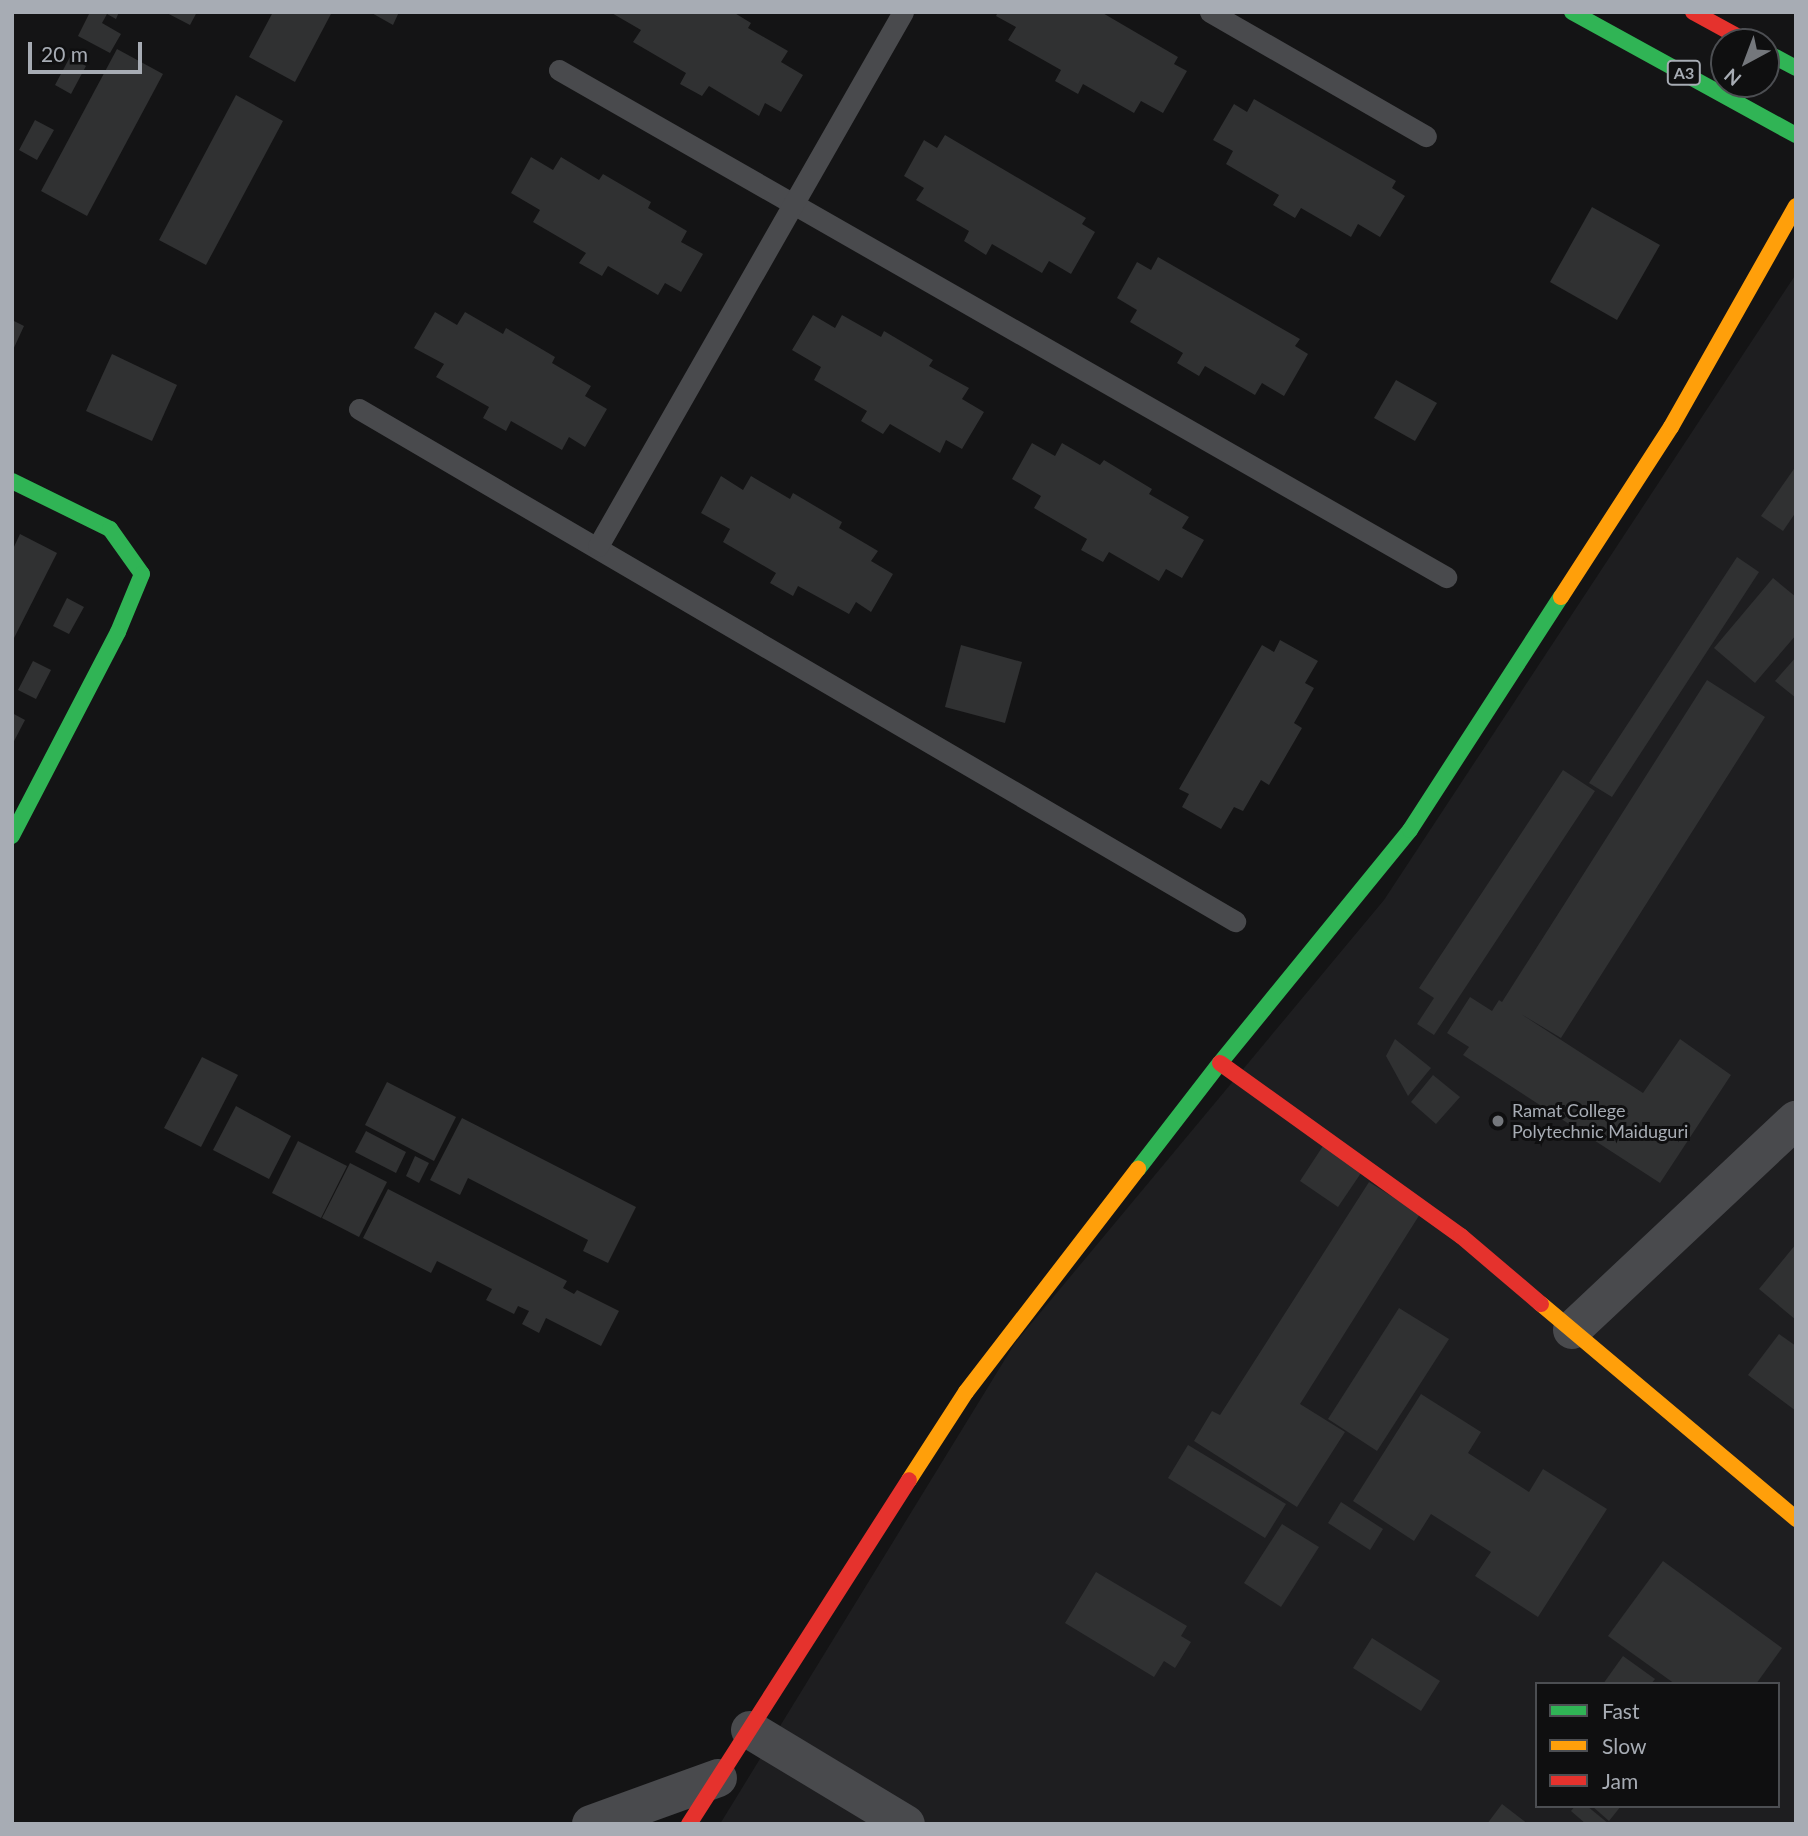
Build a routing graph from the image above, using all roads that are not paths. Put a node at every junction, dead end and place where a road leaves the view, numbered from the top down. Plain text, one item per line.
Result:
1 (903, 12) edge
2 (1210, 12) edge
3 (1572, 12) edge
4 (1693, 12) edge
5 (1722, 28) edge
6 (1780, 59) edge
7 (1796, 68) edge
8 (559, 70) dead end
9 (1796, 135) edge
10 (1426, 136) dead end
11 (796, 204) junction
12 (1796, 206) edge
13 (359, 408) dead end
14 (12, 481) edge
15 (598, 546) junction
16 (1446, 577) dead end
17 (12, 836) edge
18 (1236, 921) dead end
19 (1220, 1063) junction
20 (1796, 1120) edge
21 (1572, 1330) junction
22 (1796, 1519) edge
23 (750, 1730) junction
24 (718, 1778) junction
25 (591, 1824) edge
26 (689, 1824) edge
27 (906, 1824) edge

1 - 11 lane
2 - 10 lane
3 - 9 main road, A3
4 - 5 main road
6 - 7 main road
8 - 11 lane
11 - 15 lane
11 - 16 lane
12 - 19 main road
13 - 15 lane
14 - 17 main road
15 - 18 lane
19 - 21 main road
19 - 23 main road
20 - 21 street
21 - 22 main road
23 - 24 main road
23 - 27 street
24 - 25 street
24 - 26 main road

